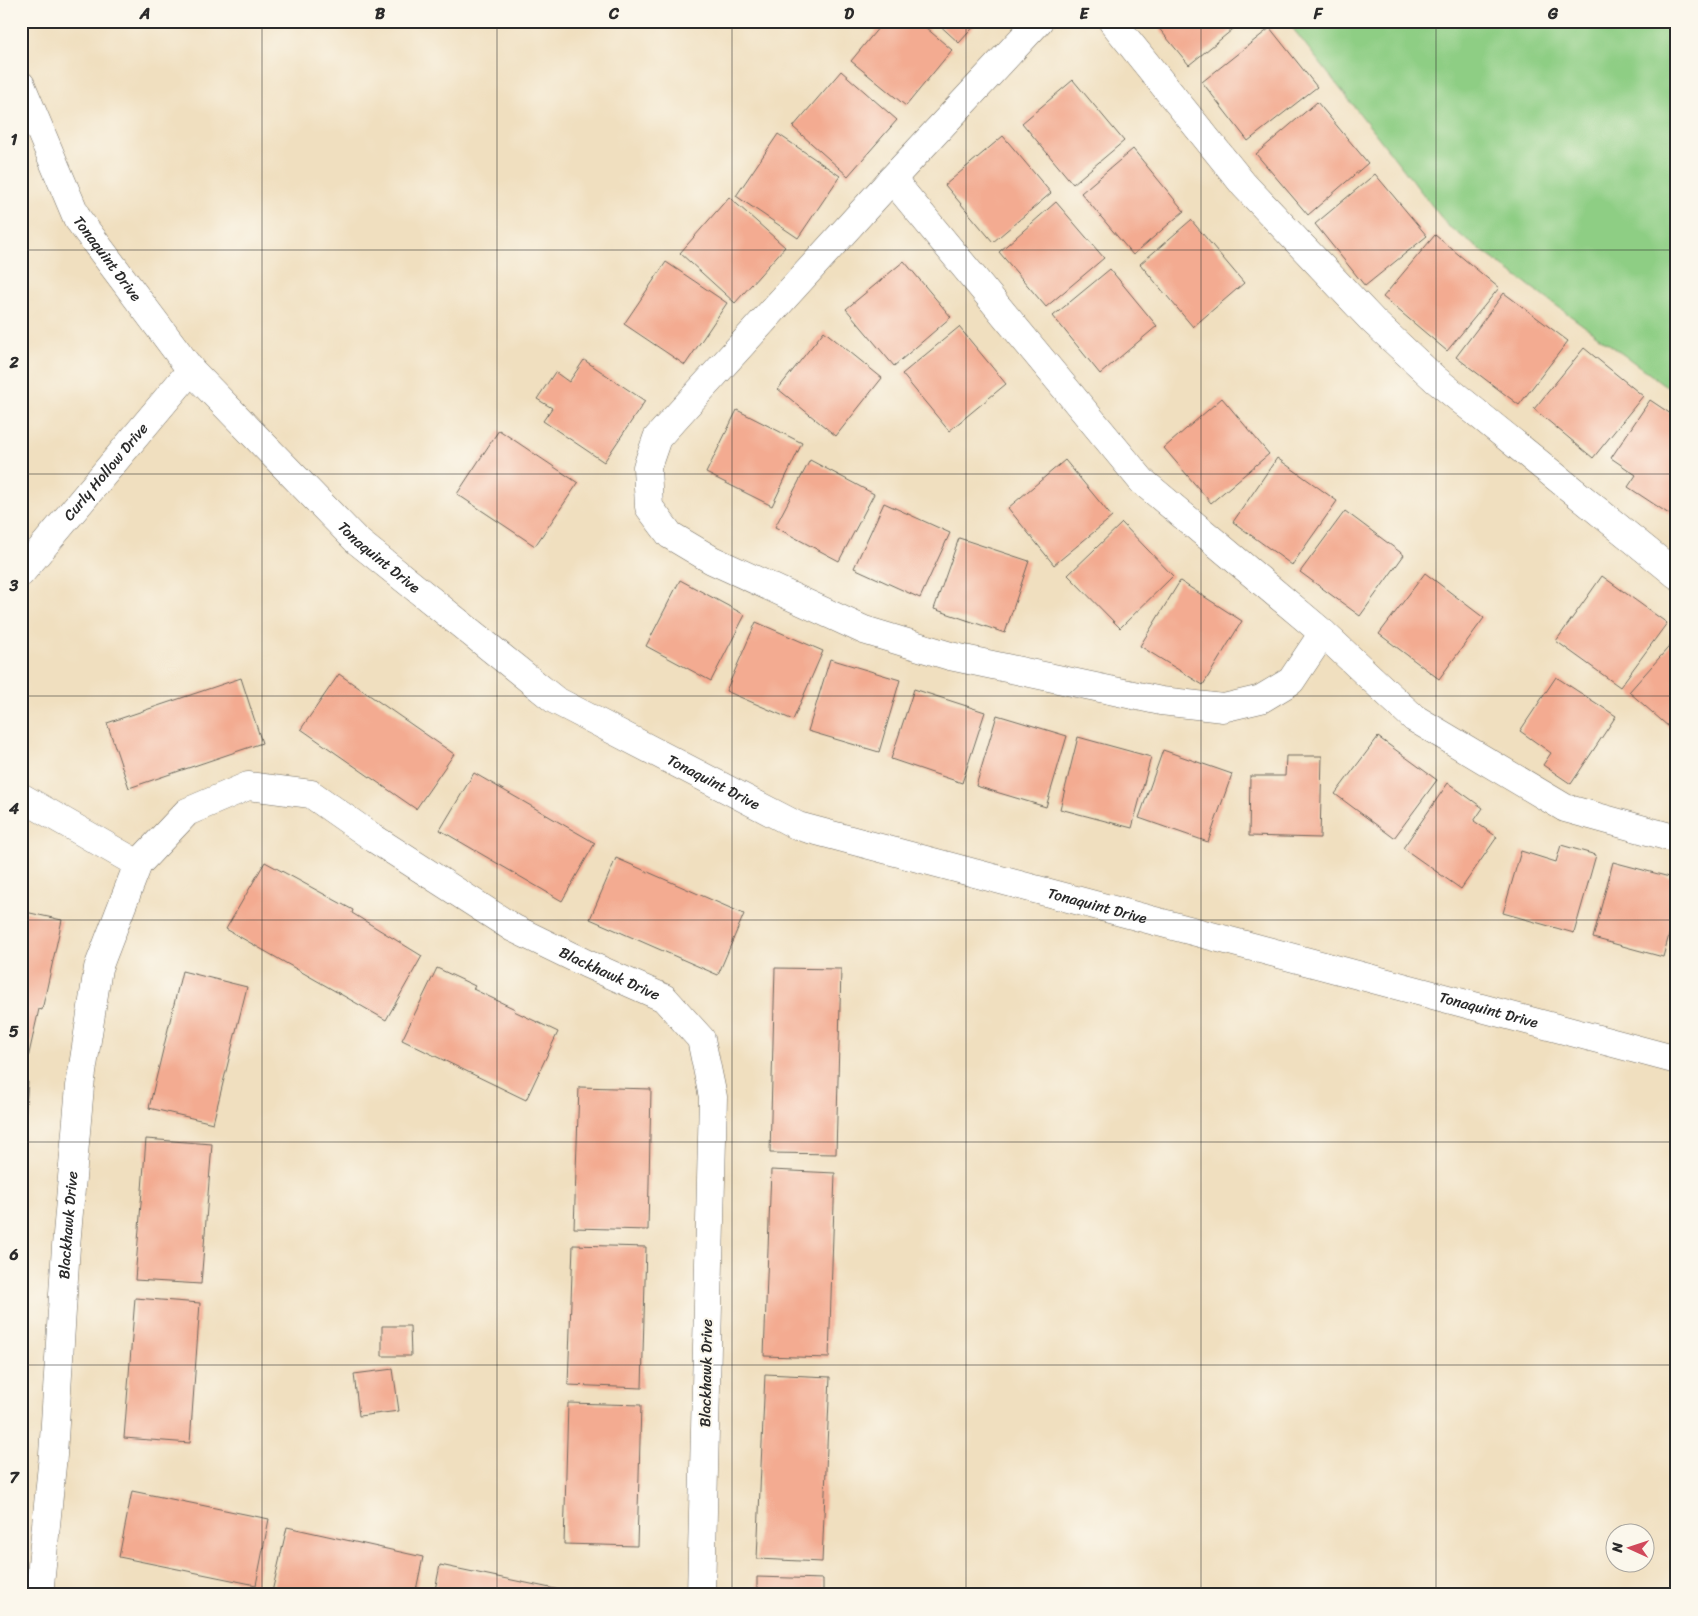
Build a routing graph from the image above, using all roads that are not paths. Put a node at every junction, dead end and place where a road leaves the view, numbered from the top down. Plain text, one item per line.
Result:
1 (1039, 21) edge
2 (1112, 21) edge
3 (21, 85) edge
4 (892, 179) junction
5 (191, 370) junction
6 (21, 573) edge
7 (1677, 575) edge
8 (1323, 632) junction
9 (21, 797) edge
10 (1677, 839) edge
11 (138, 864) junction
12 (1677, 1060) edge
13 (39, 1595) edge
14 (701, 1595) edge

1 - 4 street
2 - 7 street
3 - 5 street, Tonaquint Drive
4 - 8 street
4 - 8 street
5 - 6 street, Curly Hollow Drive
5 - 12 street, Tonaquint Drive
8 - 10 street
9 - 11 street
11 - 13 street, Blackhawk Drive
11 - 14 street, Blackhawk Drive

